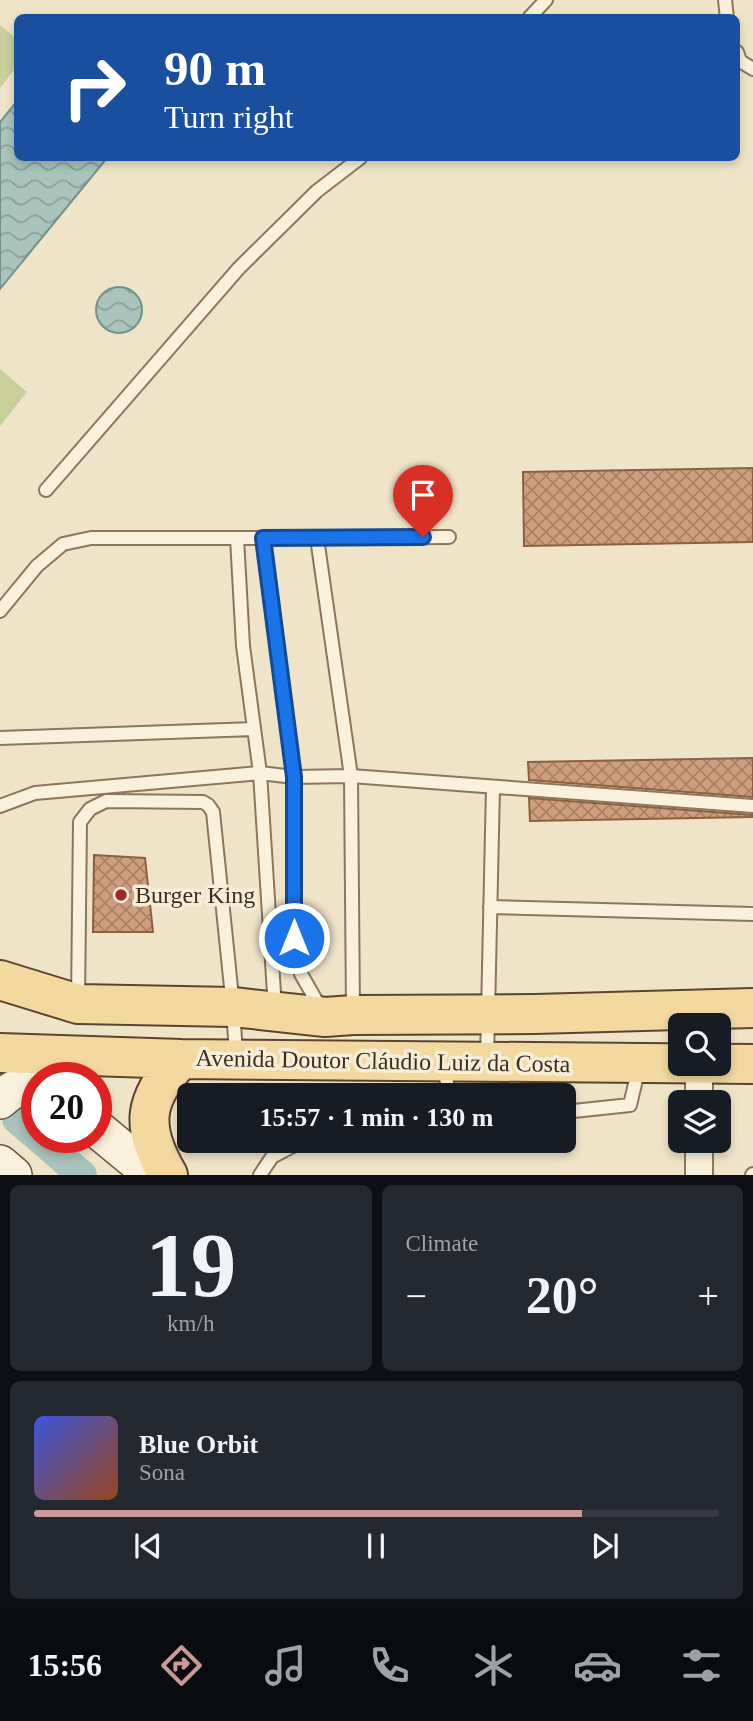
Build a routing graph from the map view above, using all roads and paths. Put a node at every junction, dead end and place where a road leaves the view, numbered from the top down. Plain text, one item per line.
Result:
1 (546, 0) edge
2 (533, 14) edge
3 (356, 161) edge
4 (46, 490) dead end
5 (449, 537) dead end
6 (237, 538) junction
7 (263, 538) junction
8 (317, 538) junction
9 (0, 611) edge
10 (254, 729) junction
11 (0, 738) edge
12 (260, 773) junction
13 (351, 776) junction
14 (294, 777) junction
15 (493, 787) junction
16 (0, 806) edge
17 (753, 806) edge
18 (490, 907) junction
19 (753, 914) edge
20 (0, 980) edge
21 (78, 1004) junction
22 (233, 1007) junction
23 (753, 1008) edge
24 (275, 1013) junction
25 (488, 1014) junction
26 (339, 1016) junction
27 (13, 1057) edge
28 (181, 1059) junction
29 (236, 1060) junction
30 (487, 1062) junction
31 (640, 1064) junction
32 (668, 1064) edge
33 (731, 1064) edge
34 (753, 1064) edge
35 (446, 1079) edge
36 (21, 1087) edge
37 (0, 1100) edge
38 (576, 1111) edge
39 (112, 1141) edge
40 (280, 1153) edge
41 (699, 1153) edge
42 (0, 1164) edge
43 (13, 1175) edge
44 (153, 1175) edge
45 (168, 1175) edge
46 (260, 1175) edge
47 (699, 1175) edge

1 - 2 lane
3 - 4 lane
5 - 8 lane
6 - 7 lane
6 - 9 lane
6 - 10 lane
7 - 8 lane
7 - 14 lane
8 - 13 lane
10 - 11 lane
10 - 12 lane
12 - 14 lane
12 - 16 lane
12 - 24 lane
13 - 14 lane
13 - 15 lane
13 - 26 lane
14 - 26 lane
15 - 17 lane
15 - 18 lane
18 - 19 lane
18 - 25 lane
20 - 21 main road, Avenida Doutor Cláudio Luiz da Costa
21 - 22 main road, Avenida Doutor Cláudio Luiz da Costa
21 - 22 lane
22 - 24 main road, Avenida Doutor Cláudio Luiz da Costa
22 - 29 lane
23 - 25 main road, Avenida Doutor Cláudio Luiz da Costa
24 - 26 main road, Avenida Doutor Cláudio Luiz da Costa
25 - 26 main road, Avenida Doutor Cláudio Luiz da Costa
25 - 30 lane
27 - 28 main road, Avenida Doutor Cláudio Luiz da Costa
28 - 29 main road, Avenida Doutor Cláudio Luiz da Costa
28 - 45 main road
29 - 35 main road, Avenida Doutor Cláudio Luiz da Costa
30 - 31 main road, Avenida Doutor Cláudio Luiz da Costa
30 - 35 main road, Avenida Doutor Cláudio Luiz da Costa
31 - 32 main road, Avenida Doutor Cláudio Luiz da Costa
31 - 38 lane
33 - 34 main road, Avenida Doutor Cláudio Luiz da Costa
36 - 37 main road
39 - 44 main road
40 - 46 lane
41 - 47 street
42 - 43 main road

